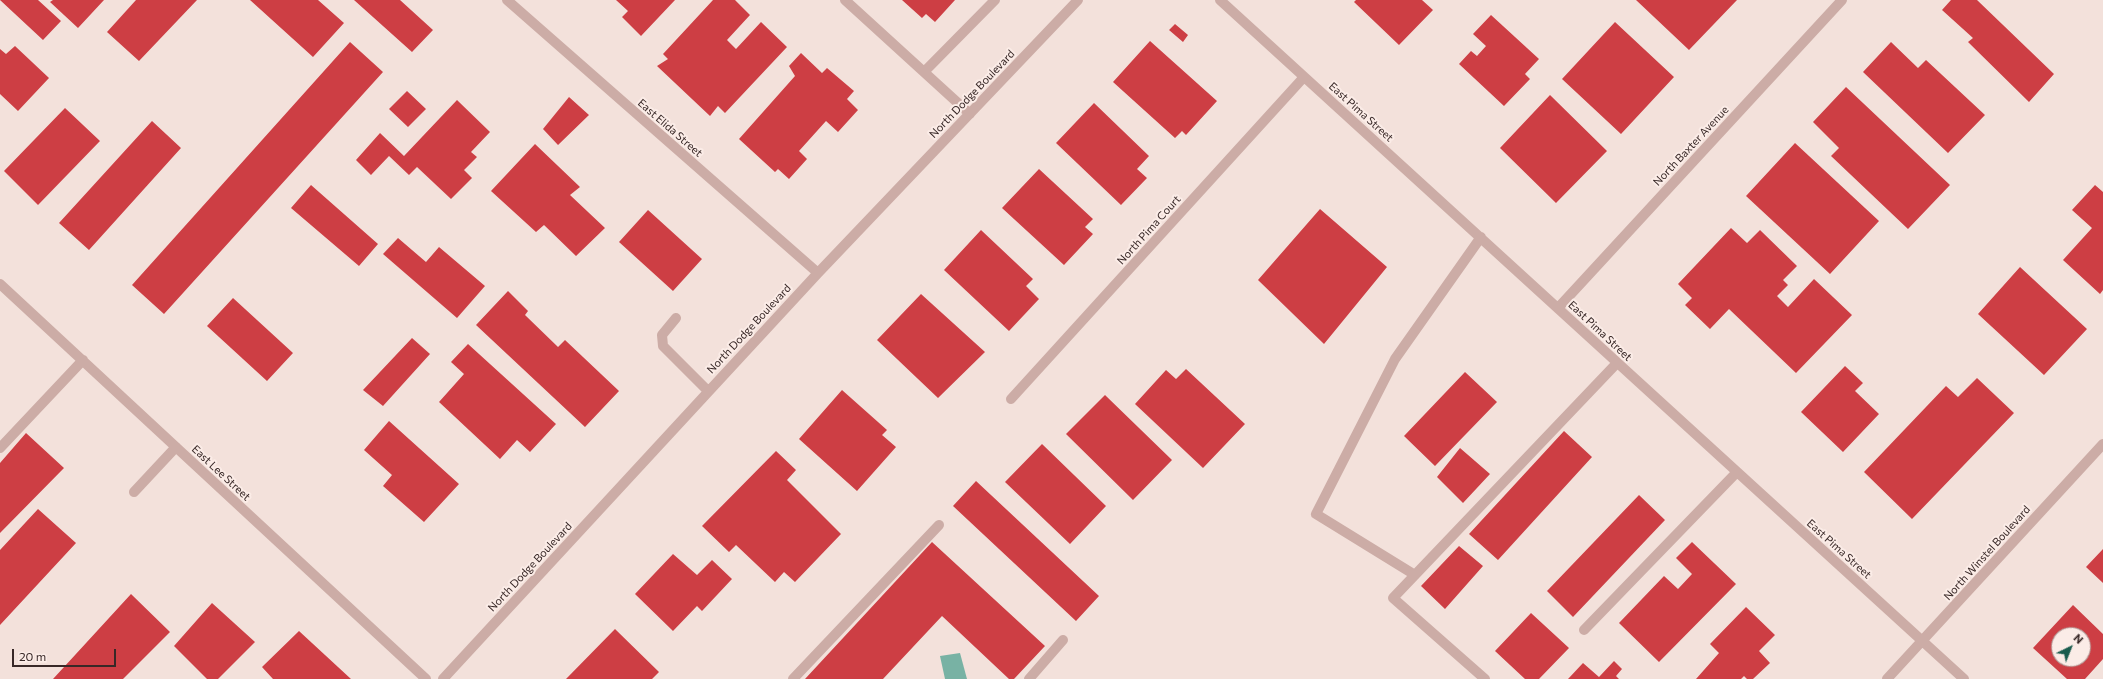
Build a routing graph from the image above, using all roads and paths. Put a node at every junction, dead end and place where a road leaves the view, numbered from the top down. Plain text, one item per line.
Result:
1 (507, 0) edge
2 (844, 0) edge
3 (995, 0) edge
4 (1078, 0) edge
5 (1220, 0) edge
6 (1842, 0) edge
7 (924, 72) junction
8 (1304, 76) junction
9 (970, 114) junction
10 (1480, 237) junction
11 (818, 273) junction
12 (0, 284) edge
13 (1558, 308) junction
14 (676, 318) dead end
15 (83, 360) junction
16 (1617, 363) junction
17 (708, 392) junction
18 (1011, 399) dead end
19 (2103, 444) edge
20 (176, 447) junction
21 (0, 448) edge
22 (1737, 472) junction
23 (134, 492) dead end
24 (939, 525) dead end
25 (1415, 575) junction
26 (1584, 630) dead end
27 (1064, 640) dead end
28 (1922, 641) junction
29 (426, 679) edge
30 (443, 679) edge
31 (793, 679) edge
32 (1029, 679) edge
33 (1486, 679) edge
34 (1888, 679) edge
35 (1964, 679) edge

1 - 11 street, East Elida Street
2 - 7 street
3 - 7 street
4 - 9 street, North Dodge Boulevard
5 - 8 street, East Pima Street
6 - 13 street, North Baxter Avenue
7 - 9 street
8 - 10 street, East Pima Street
8 - 18 street, North Pima Court
9 - 11 street, North Dodge Boulevard
10 - 13 street, East Pima Street
10 - 25 street
11 - 17 street, North Dodge Boulevard
12 - 15 street, East Lee Street
13 - 16 street, East Pima Street
14 - 17 street
15 - 20 street, East Lee Street
15 - 21 street
16 - 22 street, East Pima Street
16 - 25 street
17 - 30 street, North Dodge Boulevard
19 - 28 street, North Winstel Boulevard
20 - 23 street
20 - 29 street, East Lee Street
22 - 26 street
22 - 28 street, East Pima Street
24 - 31 street
25 - 33 street
27 - 32 street
28 - 34 street, North Winstel Boulevard
28 - 35 street, East Pima Street

